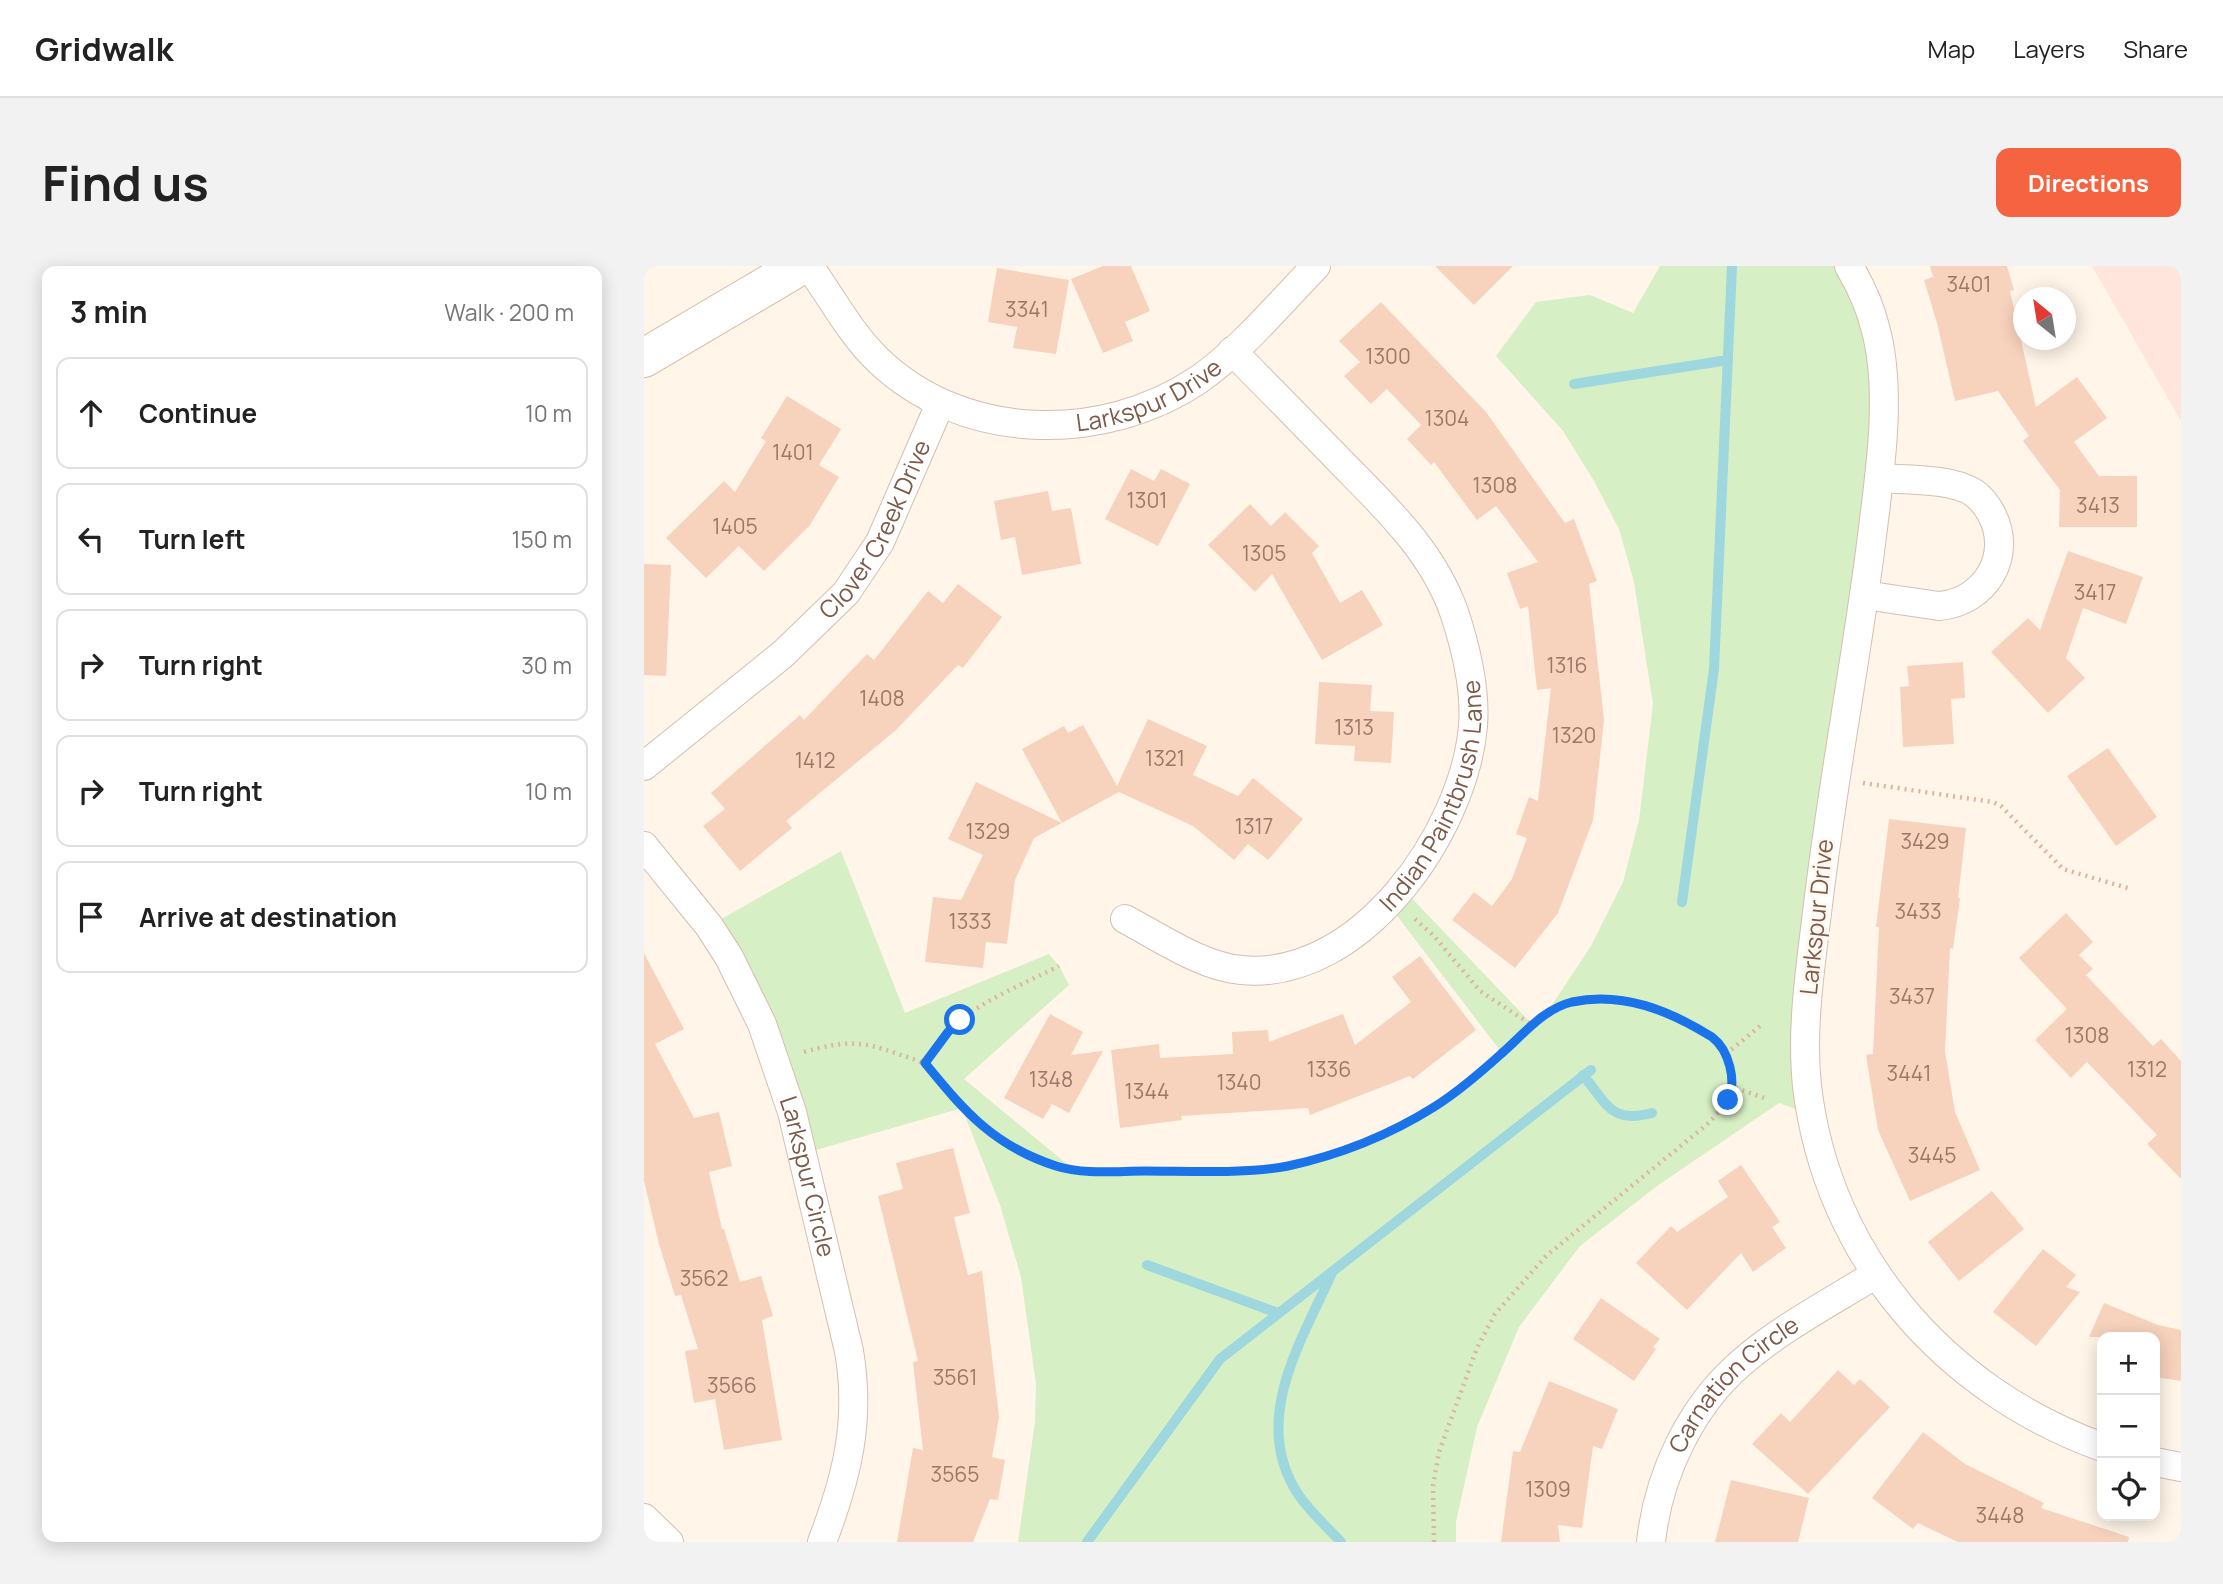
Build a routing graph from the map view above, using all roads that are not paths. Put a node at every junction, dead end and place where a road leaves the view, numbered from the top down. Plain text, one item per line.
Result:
1 (800, 266) edge
2 (810, 266) edge
3 (1316, 266) edge
4 (1849, 266) edge
5 (1232, 351) junction
6 (644, 358) edge
7 (940, 404) junction
8 (1879, 478) junction
9 (1864, 595) junction
10 (644, 765) edge
11 (644, 846) edge
12 (1125, 919) dead end
13 (1876, 1274) junction
14 (2097, 1445) edge
15 (2160, 1463) edge
16 (2181, 1466) edge
17 (644, 1518) edge
18 (669, 1542) edge
19 (822, 1542) edge
20 (1651, 1542) edge

1 - 6 street
2 - 7 street
3 - 5 street, Larkspur Drive
4 - 8 street, Larkspur Drive
5 - 7 street, Larkspur Drive
5 - 12 street, Indian Paintbrush Lane
7 - 10 street, Clover Creek Drive
8 - 9 street, Larkspur Drive
8 - 9 street
9 - 13 street, Larkspur Drive
11 - 19 street, Larkspur Circle
13 - 14 street, Larkspur Drive
13 - 20 street, Carnation Circle
15 - 16 street
17 - 18 street

